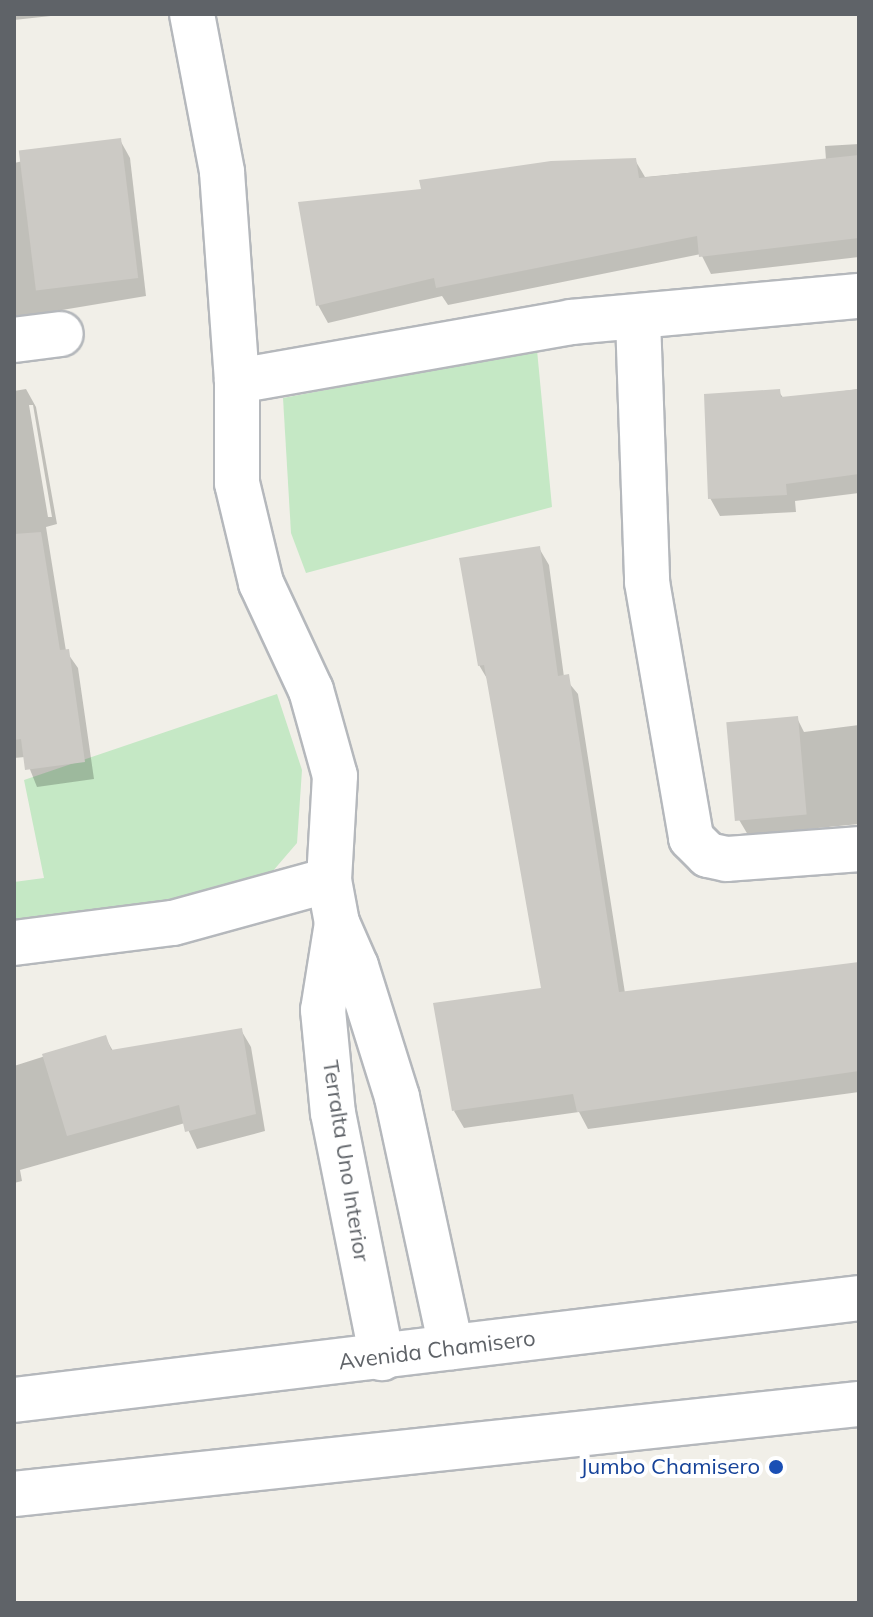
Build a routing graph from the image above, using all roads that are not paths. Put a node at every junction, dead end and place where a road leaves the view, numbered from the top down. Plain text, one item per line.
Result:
1 (192, 14) edge
2 (859, 296) edge
3 (638, 319) junction
4 (61, 334) dead end
5 (14, 340) edge
6 (237, 381) junction
7 (859, 849) edge
8 (329, 880) junction
9 (337, 923) junction
10 (14, 943) edge
11 (859, 1298) edge
12 (451, 1347) junction
13 (382, 1358) junction
14 (14, 1400) edge
15 (859, 1404) edge
16 (14, 1494) edge

1 - 6 street
2 - 3 street
3 - 6 street
3 - 7 street
4 - 5 street
6 - 8 street
8 - 9 street
8 - 10 street
9 - 12 street
9 - 13 street, Terralta Uno Interior
11 - 12 street, Avenida Chamisero
12 - 13 street, Avenida Chamisero
13 - 14 street, Avenida Chamisero
15 - 16 street

